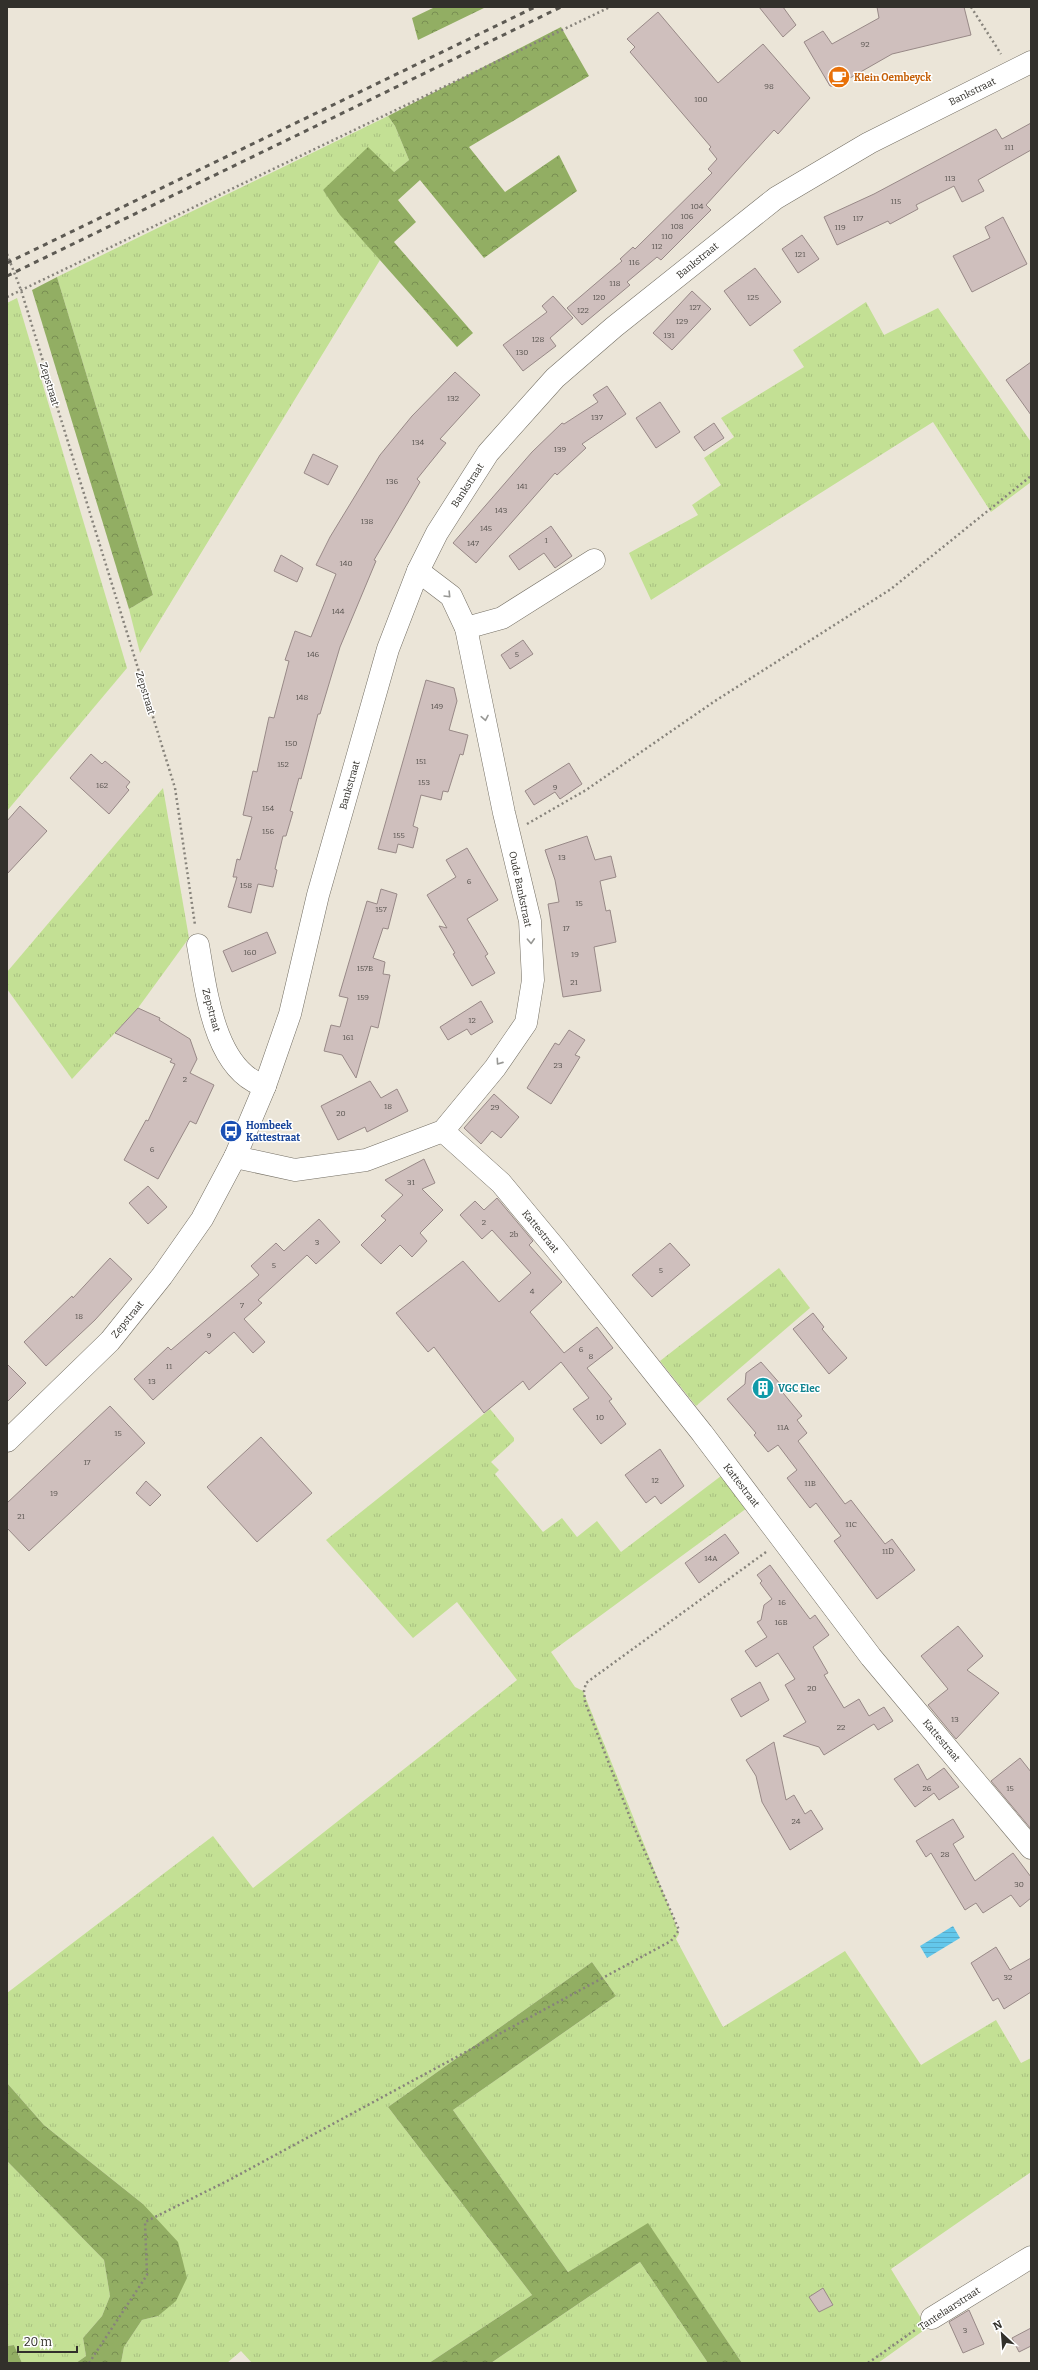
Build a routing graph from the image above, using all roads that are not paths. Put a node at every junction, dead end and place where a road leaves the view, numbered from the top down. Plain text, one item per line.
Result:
1 (1022, 67) edge
2 (594, 560) dead end
3 (418, 571) junction
4 (466, 628) junction
5 (198, 945) road end
6 (265, 1086) junction
7 (443, 1131) junction
8 (235, 1157) junction
9 (7, 1441) edge
10 (1031, 1848) edge
11 (1031, 2257) edge
12 (932, 2318) road end

1 - 3 street, Bankstraat
2 - 4 street
3 -> 4 street, Oude Bankstraat
3 - 6 street, Bankstraat
4 -> 7 street, Oude Bankstraat
5 - 6 street, Zepstraat
6 - 8 street, Bankstraat
7 - 8 street, Oude Bankstraat
7 - 10 street, Kattestraat
8 - 9 street, Zepstraat
11 - 12 street, Tantelaarstraat

